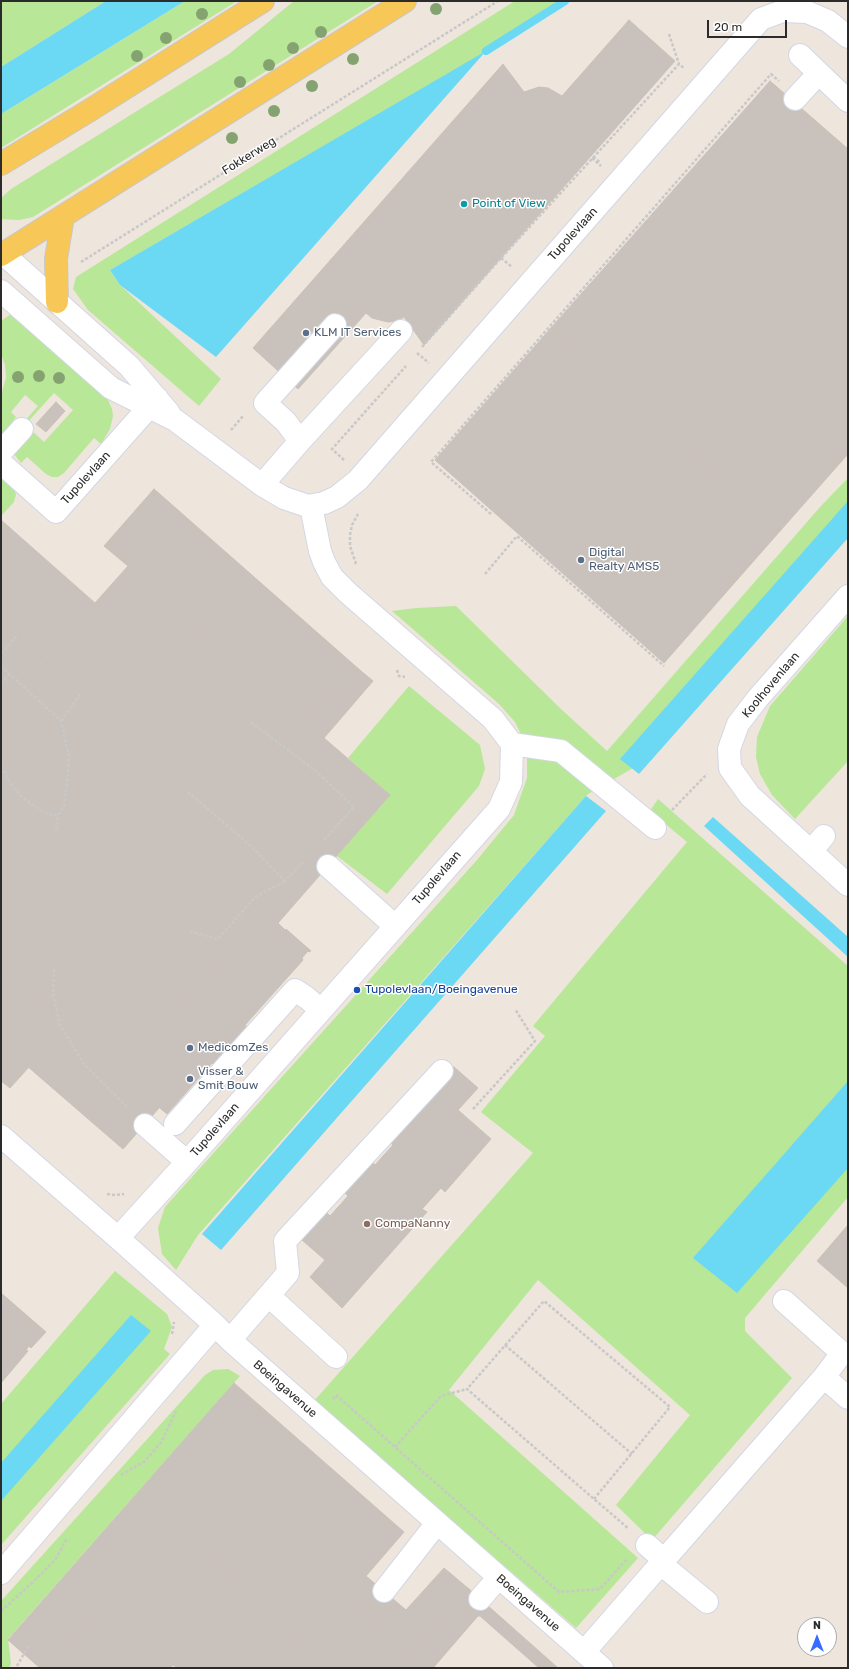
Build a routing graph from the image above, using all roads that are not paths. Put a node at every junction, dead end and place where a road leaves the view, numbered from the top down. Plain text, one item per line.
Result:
1 (263, 1) edge
2 (405, 1) edge
3 (846, 30) edge
4 (800, 56) dead end
5 (819, 73) junction
6 (797, 97) road end
7 (848, 101) edge
8 (1, 164) edge
9 (63, 216) junction
10 (2, 253) edge
11 (1, 291) edge
12 (57, 302) junction
13 (335, 325) dead end
14 (400, 331) dead end
15 (153, 403) junction
16 (22, 429) dead end
17 (300, 441) junction
18 (1, 452) edge
19 (1, 463) edge
20 (262, 485) junction
21 (311, 506) junction
22 (848, 596) edge
23 (512, 744) junction
24 (655, 828) dead end
25 (328, 866) dead end
26 (848, 885) edge
27 (395, 926) junction
28 (321, 1010) junction
29 (442, 1071) dead end
30 (175, 1124) dead end
31 (144, 1125) dead end
32 (1, 1136) edge
33 (187, 1162) junction
34 (118, 1238) junction
35 (269, 1296) junction
36 (784, 1301) dead end
37 (222, 1333) junction
38 (336, 1357) dead end
39 (824, 1377) junction
40 (848, 1398) edge
41 (437, 1523) junction
42 (645, 1543) road end
43 (665, 1559) junction
44 (1, 1573) edge
45 (499, 1577) junction
46 (384, 1591) dead end
47 (712, 1598) dead end
48 (480, 1599) dead end
49 (584, 1652) junction
50 (602, 1668) edge

1 - 8 main road
2 - 9 main road
3 - 21 street, Tupolevlaan
4 - 5 street
5 - 6 street
5 - 7 street
9 - 10 main road
9 - 12 main road
10 - 12 street, Tupolevlaan
11 - 15 street, Tupolevlaan
12 - 15 street, Tupolevlaan
13 - 17 street
14 - 17 street
15 - 19 street, Tupolevlaan
15 - 20 street, Tupolevlaan
16 - 18 street
17 - 20 street
20 - 21 street, Tupolevlaan
21 - 23 street
22 - 26 street, Koolhovenlaan
23 - 24 street
23 - 27 street, Tupolevlaan
25 - 27 street
27 - 28 street, Tupolevlaan
28 - 30 street
28 - 33 street, Tupolevlaan
29 - 35 street
31 - 33 street
32 - 34 street
33 - 34 street, Tupolevlaan
34 - 37 street
35 - 37 street
35 - 38 street
36 - 39 street
37 - 41 street, Boeingavenue
37 - 44 street
39 - 40 street
39 - 43 street
41 - 45 street, Boeingavenue
41 - 46 street
42 - 43 street
43 - 47 street
43 - 49 street
45 - 48 street
45 - 49 street, Boeingavenue
49 - 50 street, Boeingavenue

